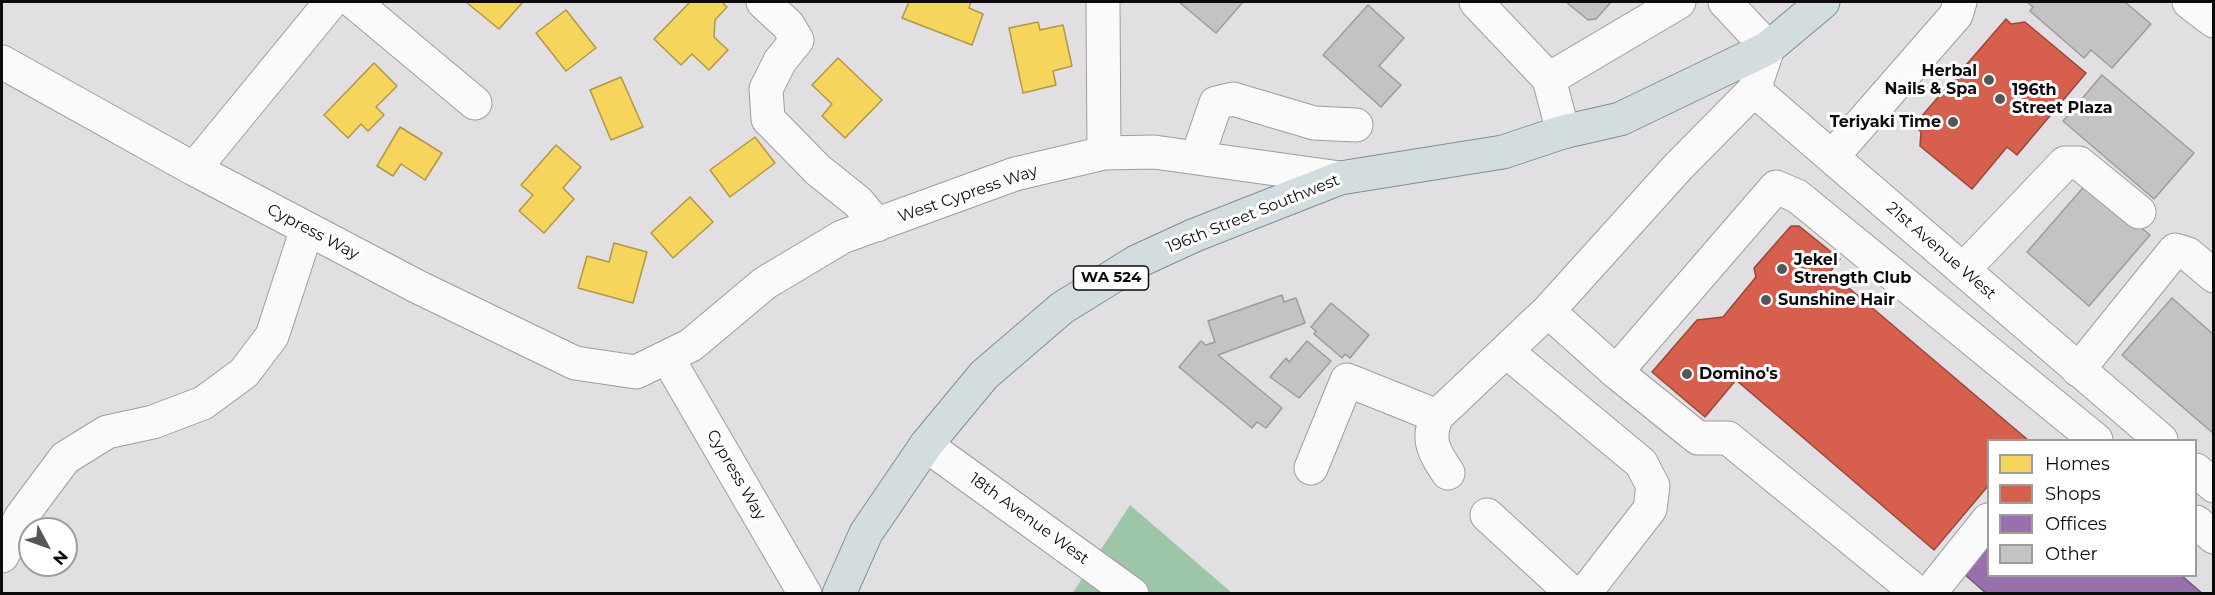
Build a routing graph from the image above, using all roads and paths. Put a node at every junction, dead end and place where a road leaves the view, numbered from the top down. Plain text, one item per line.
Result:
1 (331, 2) edge
2 (354, 2) edge
3 (763, 2) edge
4 (1103, 2) edge
5 (1476, 2) edge
6 (1679, 2) edge
7 (1725, 2) edge
8 (1823, 2) edge
9 (1960, 2) edge
10 (2189, 2) edge
11 (2214, 21) edge
12 (1768, 48) junction
13 (2, 62) edge
14 (1550, 79) junction
15 (1754, 90) junction
16 (475, 103) dead end
17 (1356, 125) dead end
18 (1563, 132) junction
19 (1104, 153) junction
20 (1832, 157) junction
21 (1197, 158) junction
22 (194, 169) junction
23 (1340, 178) junction
24 (1890, 207) junction
25 (2139, 212) dead end
26 (877, 225) junction
27 (307, 229) junction
28 (1859, 246) junction
29 (1963, 270) junction
30 (2214, 276) edge
31 (1548, 311) junction
32 (1506, 351) junction
33 (667, 357) junction
34 (636, 372) joint
35 (1616, 372) junction
36 (2087, 377) junction
37 (1437, 416) junction
38 (2062, 430) edge
39 (2090, 439) edge
40 (2159, 439) edge
41 (927, 445) junction
42 (1311, 468) dead end
43 (2197, 471) edge
44 (1448, 473) dead end
45 (2214, 486) edge
46 (1487, 515) dead end
47 (1987, 522) edge
48 (2197, 523) edge
49 (2214, 537) edge
50 (2, 556) edge
51 (805, 594) edge
52 (839, 594) edge
53 (1132, 594) edge
54 (1573, 594) edge
55 (1584, 594) edge
56 (1919, 594) edge
57 (1929, 594) edge

1 - 22 street
2 - 16 street
3 - 26 street
4 - 19 street
5 - 14 street
6 - 14 street
7 - 12 street
8 - 12 main road, 196th Street Southwest / WA 524
9 - 20 street
10 - 11 street
12 - 15 street
12 - 18 main road, 196th Street Southwest / WA 524
13 - 22 street, Cypress Way
14 - 18 street
15 - 20 street, 21st Avenue West
15 - 31 street
17 - 21 street
18 - 23 main road, 196th Street Southwest / WA 524
19 - 21 street, West Cypress Way
19 - 26 street, West Cypress Way
20 - 24 street, 21st Avenue West
21 - 23 street, West Cypress Way
22 - 27 street, Cypress Way
23 - 41 main road, 196th Street Southwest / WA 524
24 - 28 street
24 - 29 street, 21st Avenue West
25 - 29 street
26 - 33 street, West Cypress Way
27 - 34 street, Cypress Way
27 - 50 street
28 - 35 street
28 - 38 street
29 - 36 street, 21st Avenue West
30 - 36 street
31 - 32 street
31 - 35 street
32 - 37 street
32 - 55 street
33 - 34 street, West Cypress Way
33 - 51 street, Cypress Way
35 - 56 street
36 - 38 street
36 - 40 street, 21st Avenue West
37 - 42 street
37 - 44 street
38 - 39 street
41 - 52 main road, 196th Street Southwest / WA 524
41 - 53 street, 18th Avenue West
43 - 45 street
46 - 54 street
47 - 57 street
48 - 49 street

